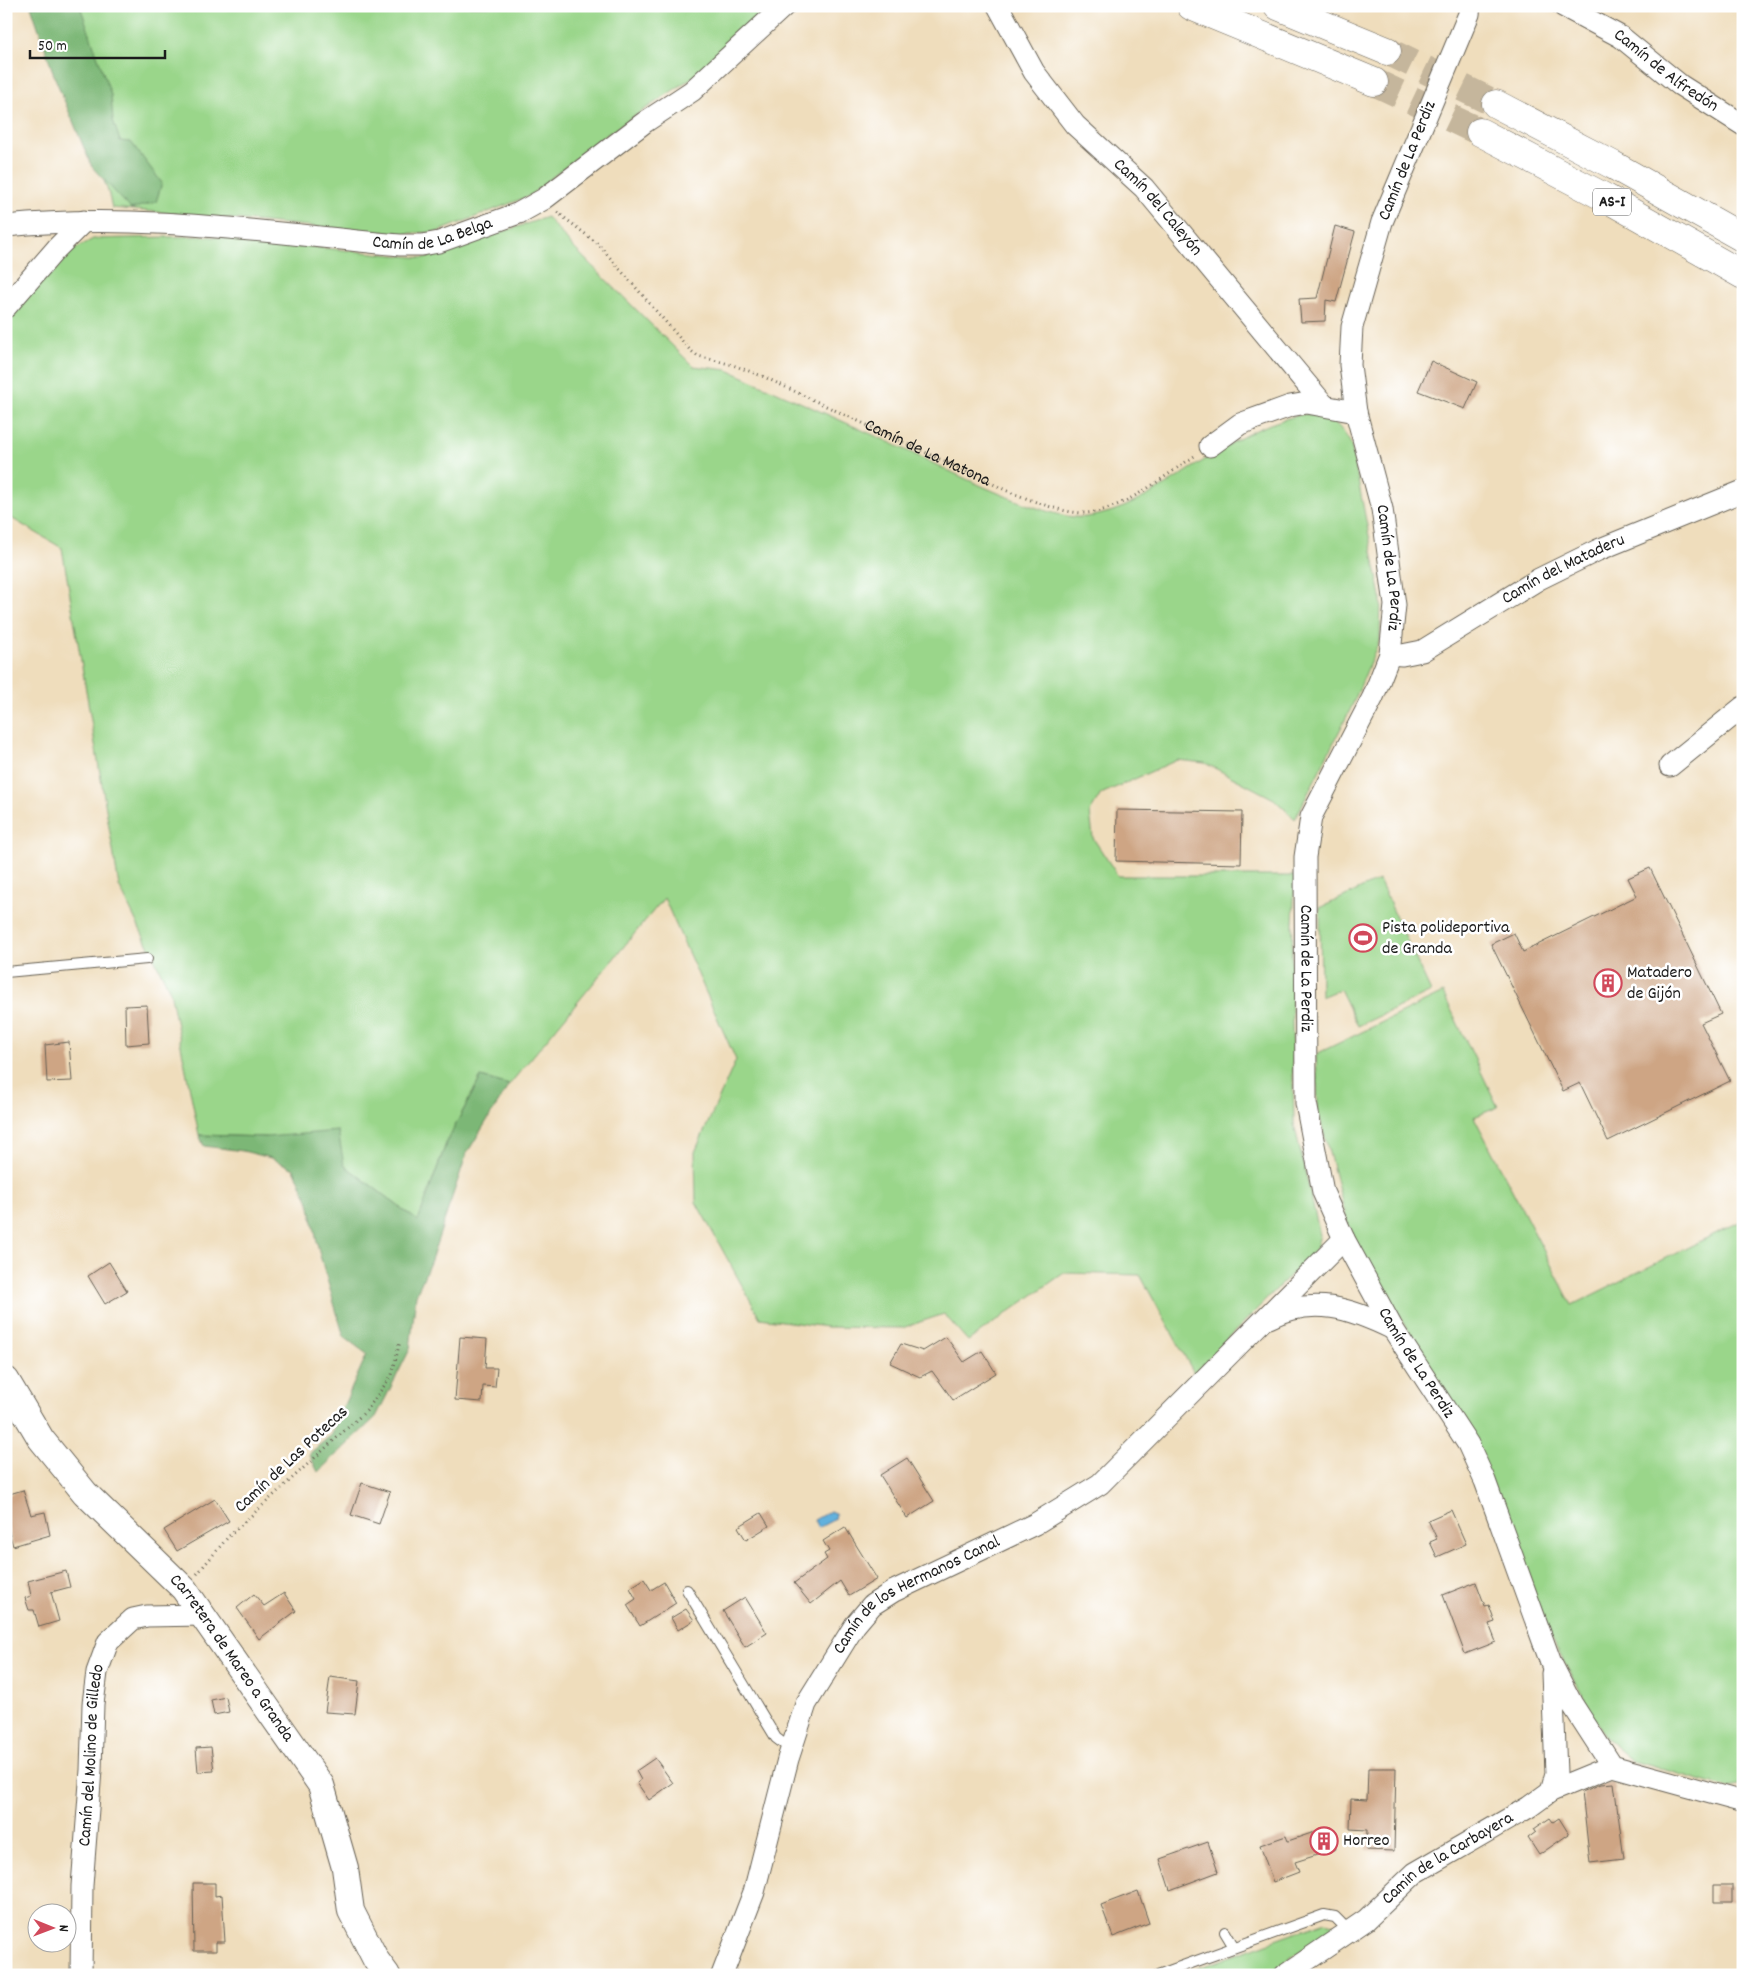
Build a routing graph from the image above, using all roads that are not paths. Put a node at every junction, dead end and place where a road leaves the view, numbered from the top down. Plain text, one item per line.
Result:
1 (784, 6) edge
2 (998, 6) edge
3 (1191, 6) edge
4 (1278, 6) edge
5 (1470, 6) edge
6 (1563, 6) edge
7 (1387, 51) tunnel mouth
8 (1374, 82) tunnel mouth
9 (1496, 104) tunnel mouth
10 (1743, 125) edge
11 (1480, 132) tunnel mouth
12 (84, 221) junction
13 (6, 226) edge
14 (1743, 238) edge
15 (1743, 275) edge
16 (6, 307) edge
17 (1324, 405) junction
18 (1356, 412) junction
19 (1210, 446) road end
20 (1743, 491) edge
21 (1390, 654) junction
22 (1743, 707) edge
23 (1670, 766) dead end
24 (147, 959) dead end
25 (6, 972) edge
26 (1344, 1240) junction
27 (1260, 1323) junction
28 (1393, 1329) junction
29 (6, 1380) edge
30 (687, 1590) dead end
31 (203, 1615) junction
32 (1551, 1663) junction
33 (792, 1750) junction
34 (1612, 1766) junction
35 (1551, 1791) junction
36 (1743, 1802) edge
37 (1349, 1931) junction
38 (1225, 1932) dead end
39 (1234, 1947) junction
40 (81, 1975) edge
41 (387, 1975) edge
42 (722, 1975) edge
43 (1158, 1975) edge
44 (1285, 1975) edge

1 - 12 street, Camín de La Belga
2 - 17 street, Camín del Caleyón
3 - 8 highway
4 - 7 highway
5 - 18 street, Camín de La Perdiz
6 - 10 street, Camín de Alfredón
9 - 14 highway, AS-I
11 - 15 highway, AS-I
12 - 13 street, Camín de La Belga
12 - 16 street
17 - 18 street
17 - 19 street
18 - 21 street, Camín de La Perdiz
20 - 21 street, Camín del Mataderu
21 - 26 street, Camín de La Perdiz
22 - 23 street
24 - 25 lane
26 - 27 street, Camín de los Hermanos Canal
26 - 28 street, Camín de La Perdiz
27 - 28 street, Camín de los Hermanos Canal
27 - 33 street, Camín de los Hermanos Canal
28 - 32 street, Camín de La Perdiz
29 - 31 street, Carretera de Mareo a Granda
30 - 33 lane
31 - 40 street, Camín del Molino de Gilledo
31 - 41 street, Carretera de Mareo a Granda
32 - 34 street, Camín de La Perdiz
32 - 35 street
33 - 42 street, Camín de los Hermanos Canal
34 - 35 street, Camin de la Carbayera
34 - 36 street
35 - 37 street, Camin de la Carbayera
37 - 39 lane
37 - 44 street, Camin de la Carbayera
38 - 39 lane
39 - 43 lane

